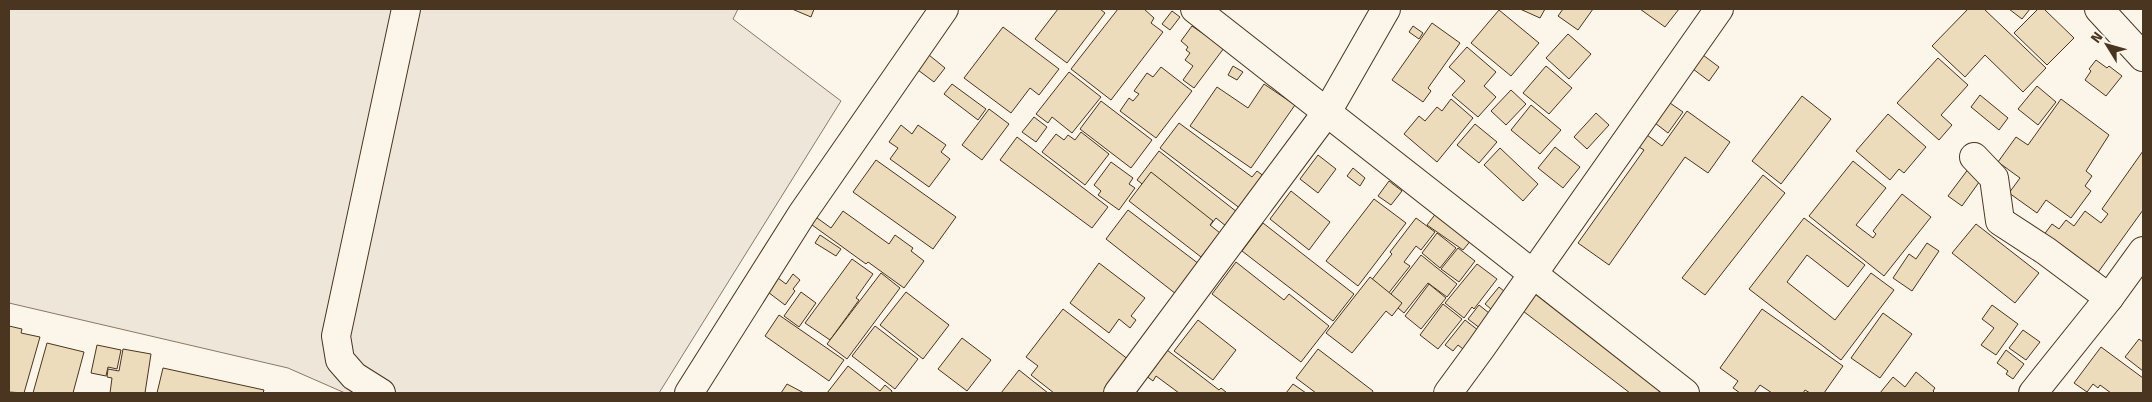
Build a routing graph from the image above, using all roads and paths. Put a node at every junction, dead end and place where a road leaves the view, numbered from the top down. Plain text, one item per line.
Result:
1 (406, 9) edge
2 (944, 9) edge
3 (1195, 9) edge
4 (1386, 9) edge
5 (1719, 9) edge
6 (2099, 9) edge
7 (2143, 57) edge
8 (1327, 112) junction
9 (1974, 156) dead end
10 (2143, 251) edge
11 (1533, 273) junction
12 (2110, 298) junction
13 (381, 393) edge
14 (689, 393) edge
15 (1118, 393) edge
16 (1448, 393) edge
17 (1685, 393) edge
18 (2033, 393) edge

1 - 13 street
2 - 14 street
3 - 8 street
4 - 8 street
5 - 11 street
6 - 7 street
8 - 11 street
8 - 15 street
9 - 12 street
10 - 12 street
11 - 16 street
11 - 17 street
12 - 18 street

